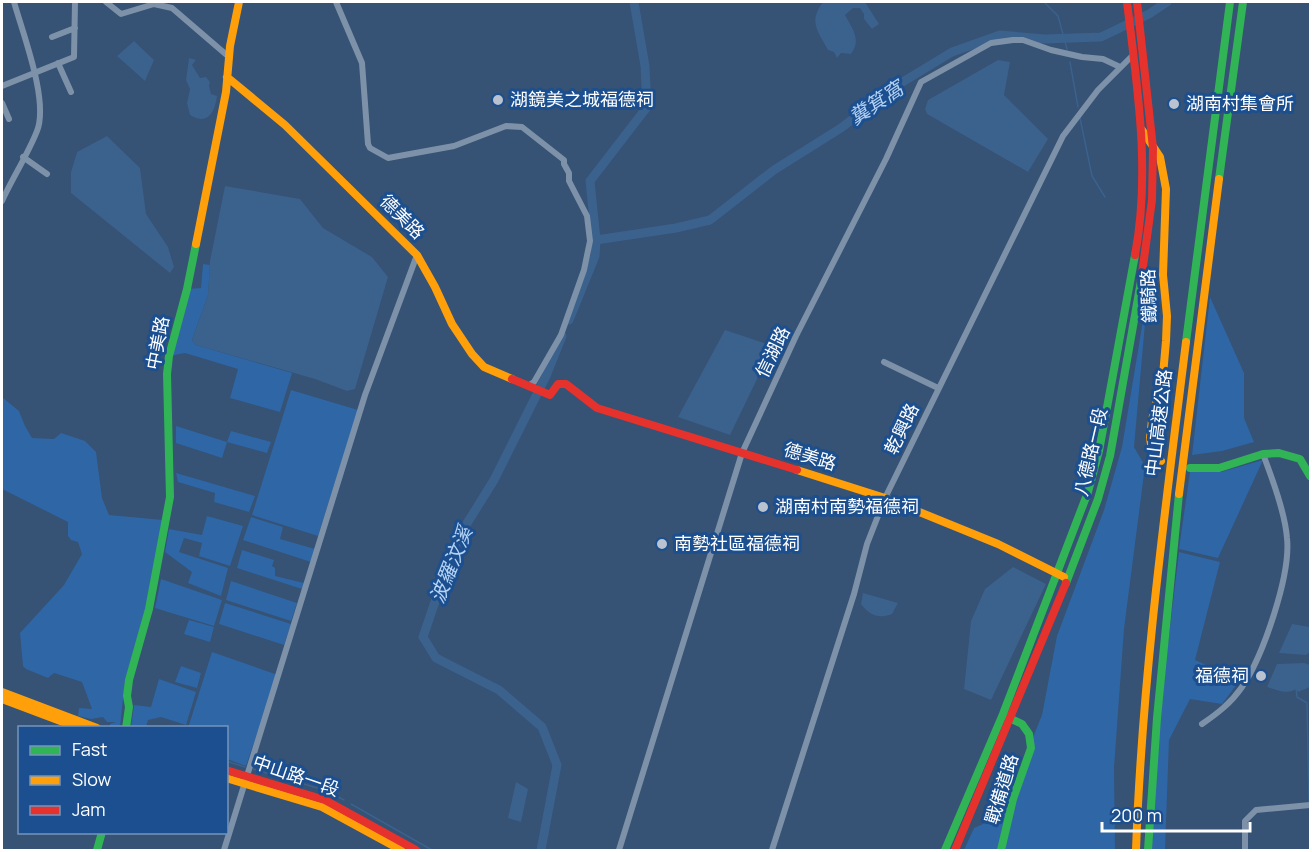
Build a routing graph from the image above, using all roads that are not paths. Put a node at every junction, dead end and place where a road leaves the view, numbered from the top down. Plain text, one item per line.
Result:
1 (14, 2) edge
2 (75, 2) edge
3 (106, 2) edge
4 (239, 2) edge
5 (336, 2) edge
6 (1127, 2) edge
7 (1230, 2) edge
8 (1243, 2) edge
9 (1137, 3) edge
10 (75, 28) junction
11 (52, 37) dead end
12 (1132, 56) junction
13 (229, 57) junction
14 (58, 63) junction
15 (1120, 67) junction
16 (33, 73) junction
17 (227, 77) junction
18 (2, 86) edge
19 (70, 92) dead end
20 (2, 102) edge
21 (9, 119) dead end
22 (1142, 130) junction
23 (1153, 148) junction
24 (23, 157) junction
25 (47, 174) dead end
26 (2, 201) edge
27 (417, 255) junction
28 (884, 362) dead end
29 (531, 387) junction
30 (938, 388) junction
31 (742, 453) junction
32 (1263, 454) junction
33 (1161, 461) dead end
34 (1190, 468) dead end
35 (1311, 476) edge
36 (885, 498) junction
37 (1057, 574) junction
38 (1067, 579) junction
39 (2, 692) edge
40 (2, 699) edge
41 (51, 714) junction
42 (1006, 716) junction
43 (1202, 724) dead end
44 (75, 726) edge
45 (91, 726) edge
46 (126, 726) edge
47 (228, 771) edge
48 (228, 778) edge
49 (245, 780) junction
50 (1308, 805) edge
51 (101, 834) edge
52 (97, 850) edge
53 (224, 850) edge
54 (401, 850) edge
55 (416, 850) edge
56 (619, 850) edge
57 (772, 850) edge
58 (945, 850) edge
59 (956, 850) edge
60 (1001, 850) edge
61 (1136, 850) edge
62 (1148, 850) edge
63 (1245, 850) edge

1 - 16 street
2 - 10 street
3 - 13 street
4 - 13 main road, 中美路
5 - 29 street
6 - 12 main road, 八德路一段
7 - 61 main road, 中山高速公路
8 - 62 main road, 中山高速公路
9 - 23 main road, 八德路一段
10 - 11 street
10 - 14 street
12 - 15 street, 乾興路
12 - 22 main road, 八德路一段
13 - 17 main road, 中美路
14 - 16 street
14 - 19 street
15 - 30 street, 乾興路
15 - 31 street, 信湖路
16 - 18 street
16 - 24 street
17 - 27 main road, 德美路
17 - 46 main road, 中美路
20 - 21 street
22 - 23 main road, 鐵騎路
22 - 37 main road, 八德路一段
23 - 33 main road, 鐵騎路
23 - 38 main road, 八德路一段
24 - 25 street
24 - 26 street
27 - 29 main road, 德美路
27 - 49 street
28 - 30 street
29 - 31 main road, 德美路
30 - 36 street, 乾興路
31 - 36 main road, 德美路
31 - 56 street, 信湖路
32 - 34 main road
32 - 35 main road
32 - 43 street
36 - 37 main road, 德美路
36 - 57 street, 乾興路
37 - 38 main road, 德美路
37 - 42 main road, 八德路一段
38 - 42 main road, 八德路一段
39 - 41 main road
40 - 41 main road
41 - 44 main road
41 - 45 main road
42 - 58 main road, 八德路一段
42 - 59 main road, 八德路一段
42 - 60 main road, 戰備道路
47 - 49 main road, 中山路一段
48 - 49 main road, 中山路一段
49 - 53 street
49 - 54 main road, 中山路一段
49 - 55 main road, 中山路一段
50 - 63 street
51 - 52 main road

